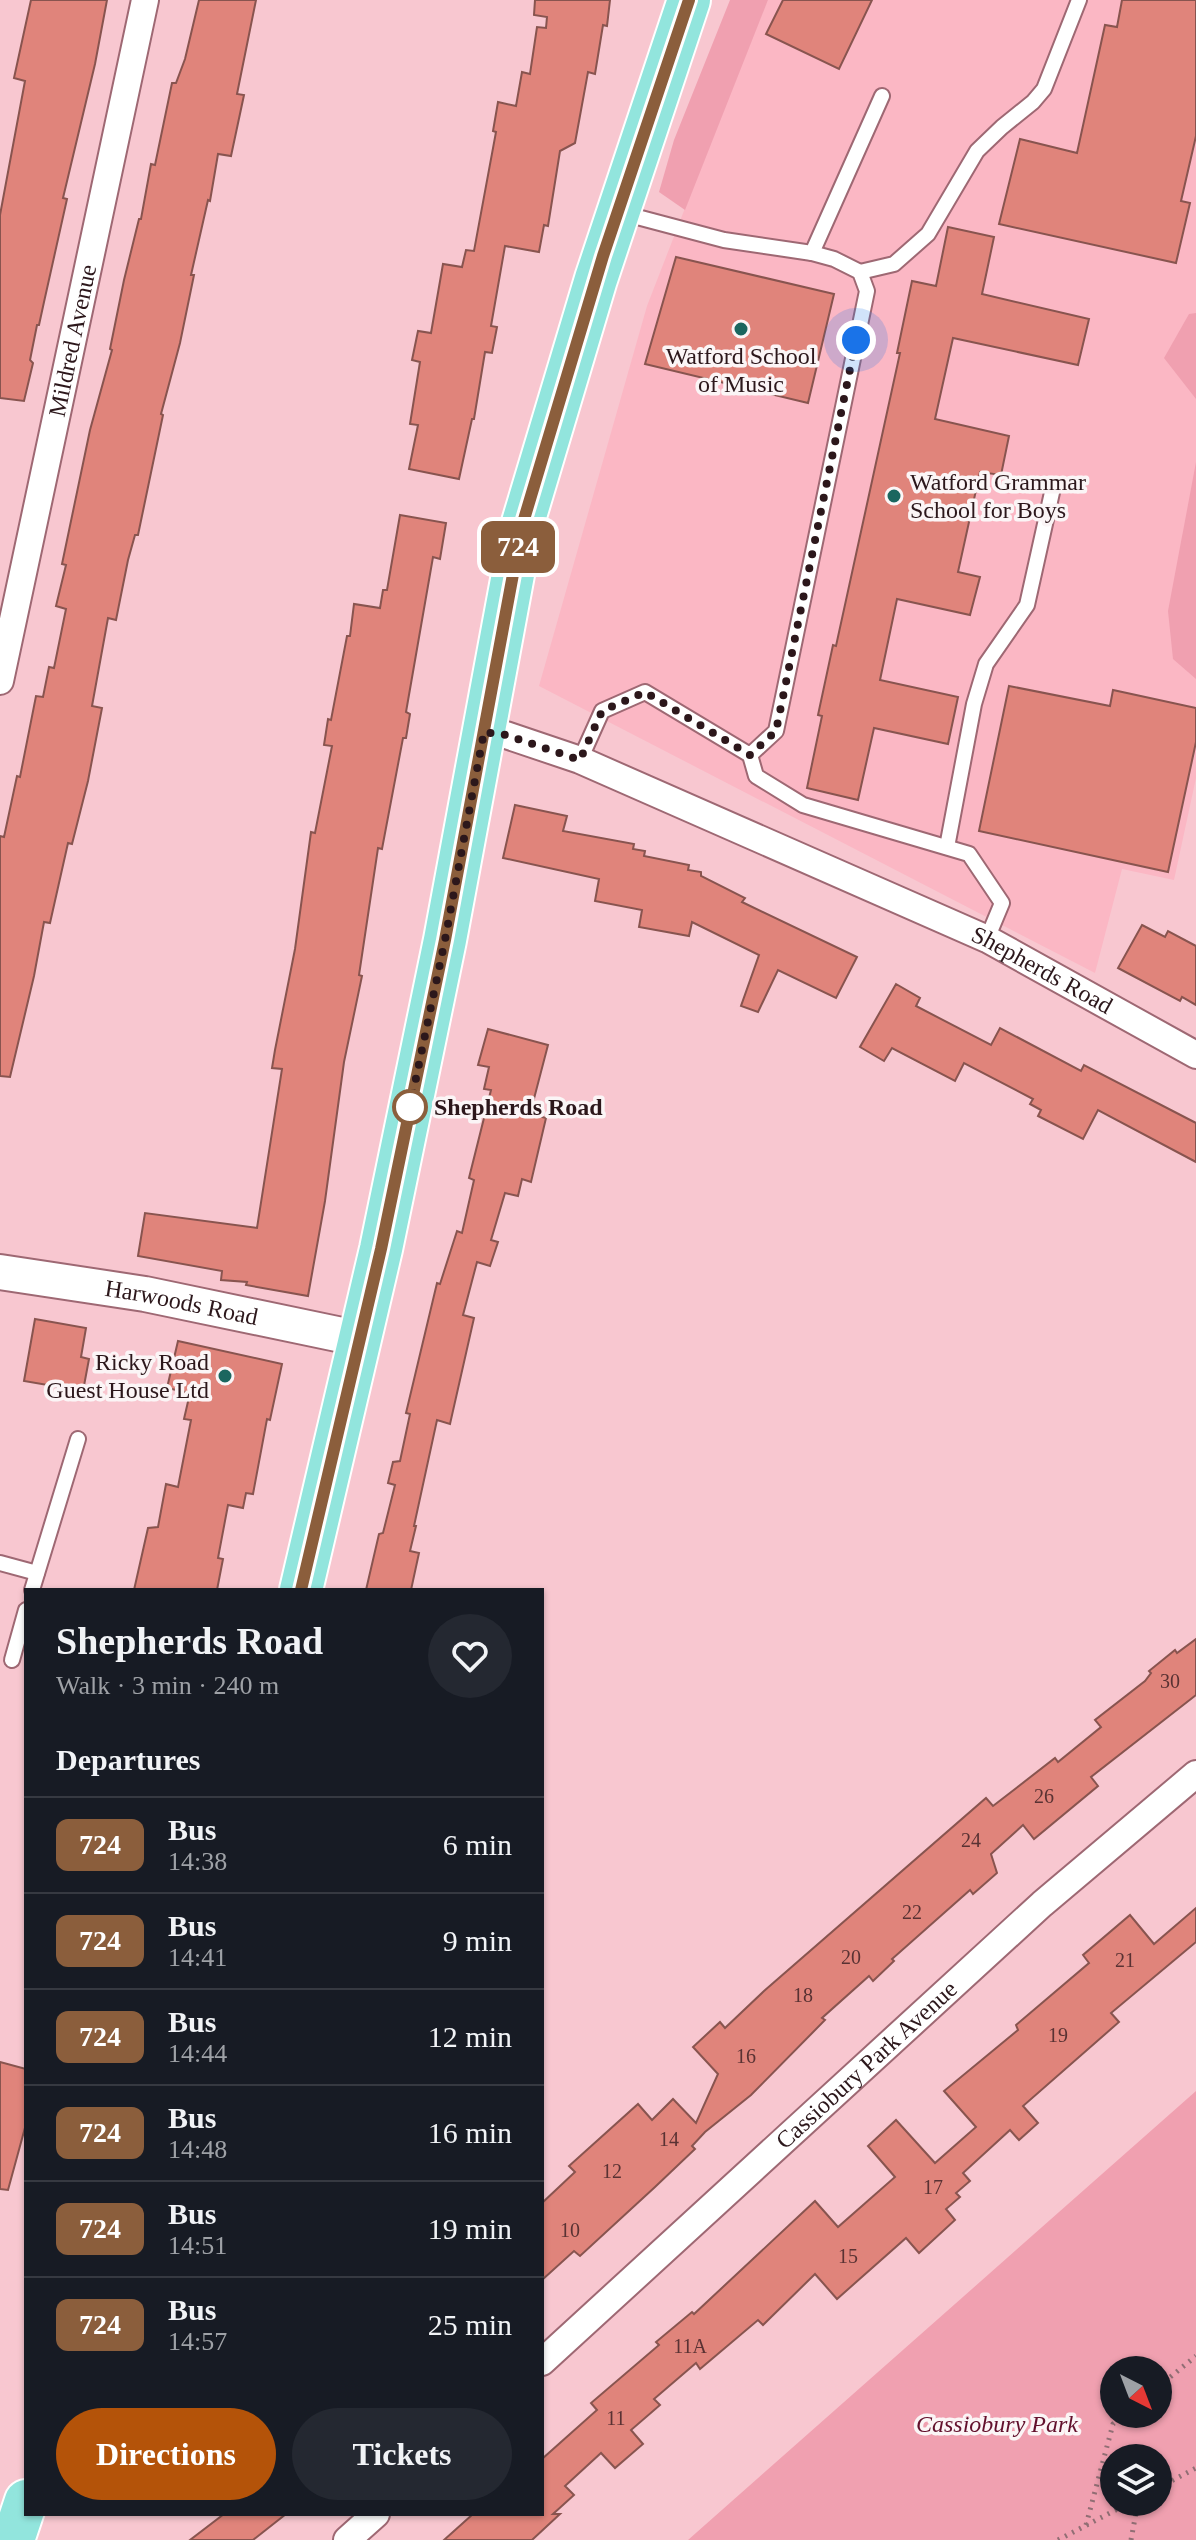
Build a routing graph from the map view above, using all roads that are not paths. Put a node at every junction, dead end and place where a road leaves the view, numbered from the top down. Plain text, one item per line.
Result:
1 (145, 0) edge
2 (689, 0) edge
3 (1079, 0) edge
4 (882, 96) dead end
5 (618, 211) junction
6 (812, 253) junction
7 (860, 272) junction
8 (1053, 488) dead end
9 (0, 681) edge
10 (484, 732) junction
11 (750, 755) junction
12 (580, 760) junction
13 (947, 847) junction
14 (987, 939) junction
15 (1196, 1055) edge
16 (0, 1272) edge
17 (361, 1339) junction
18 (78, 1439) dead end
19 (0, 1563) edge
20 (37, 1573) junction
21 (33, 1588) edge
22 (301, 1588) edge
23 (24, 1617) edge
24 (12, 1660) dead end
25 (1196, 1774) edge
26 (544, 2360) edge
27 (24, 2507) edge
28 (374, 2516) edge
29 (13, 2540) edge
30 (347, 2540) edge

1 - 9 street, Mildred Avenue
2 - 5 main road
3 - 7 lane
4 - 6 lane
5 - 6 lane
5 - 10 main road
6 - 7 lane
7 - 11 lane
8 - 13 lane
10 - 12 street, Shepherds Road
10 - 17 main road
11 - 12 lane
11 - 13 lane
12 - 14 street, Shepherds Road
13 - 14 lane
14 - 15 street, Shepherds Road
16 - 17 street, Harwoods Road
17 - 22 main road
18 - 20 lane
19 - 20 lane
20 - 21 lane
23 - 24 lane
25 - 26 street, Cassiobury Park Avenue
27 - 29 main road
28 - 30 street

